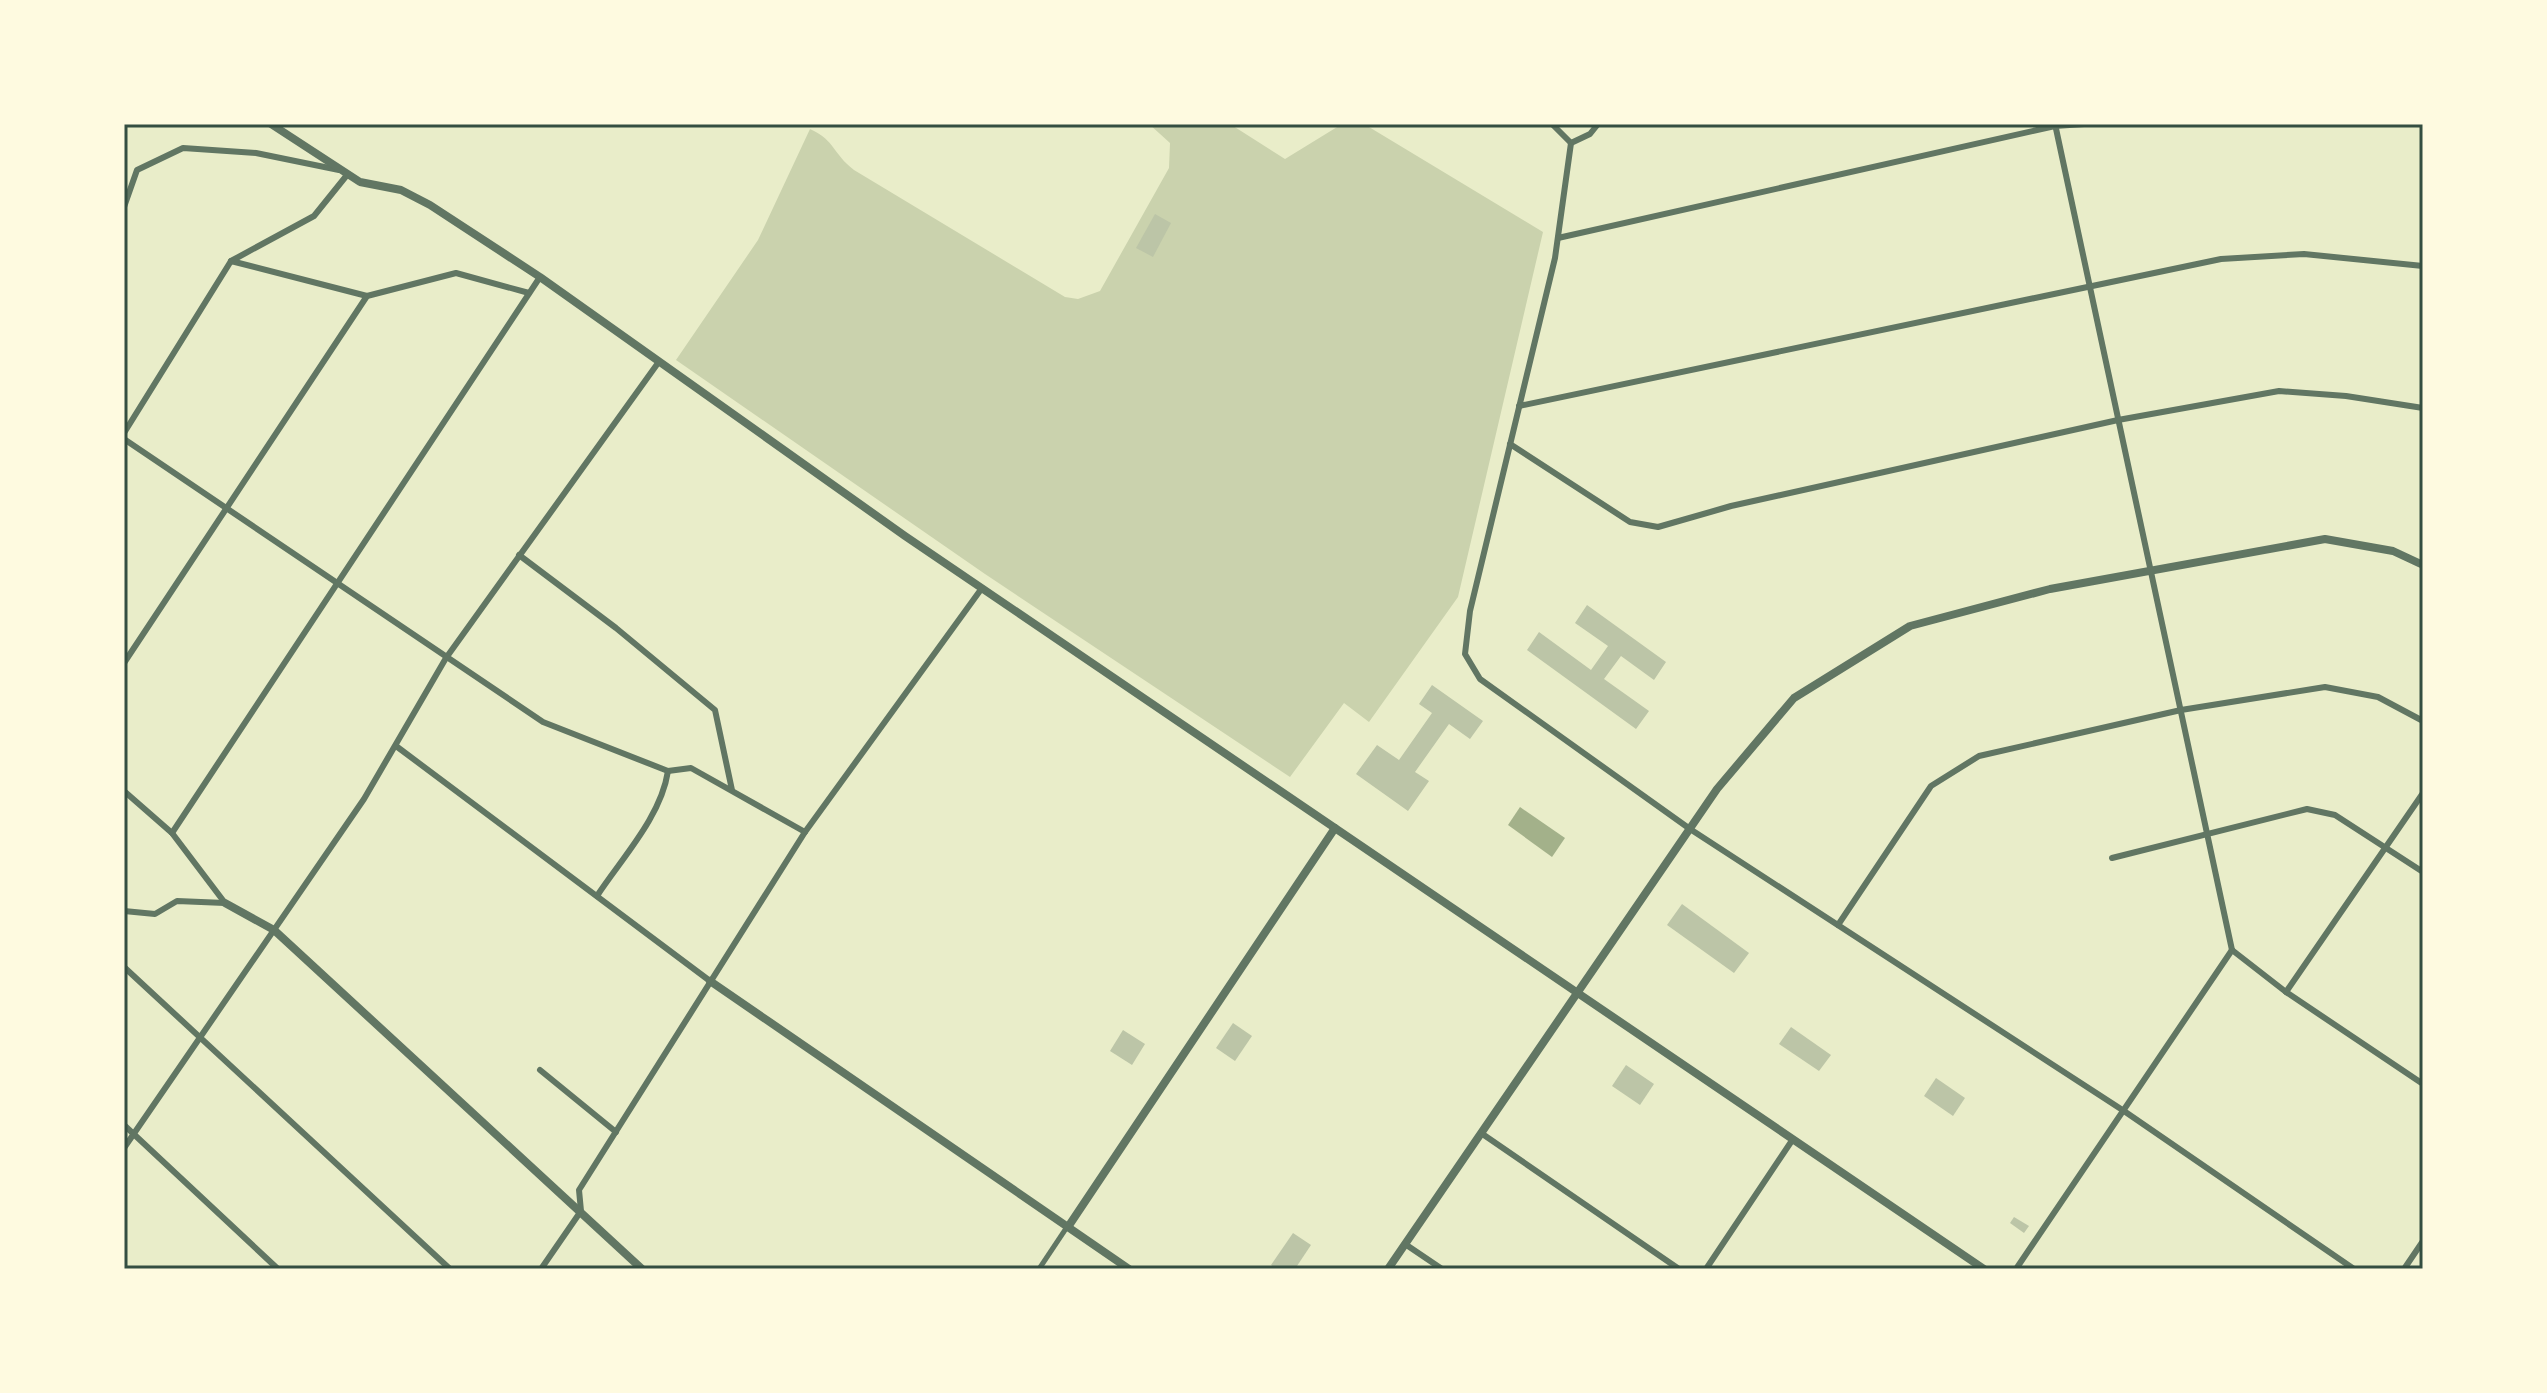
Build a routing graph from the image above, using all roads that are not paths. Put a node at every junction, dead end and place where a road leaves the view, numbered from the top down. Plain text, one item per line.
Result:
1 (271, 124) edge
2 (1552, 124) edge
3 (1598, 124) edge
4 (2084, 124) edge
5 (2055, 125) edge
6 (1571, 143) junction
7 (343, 172) junction
8 (124, 207) edge
9 (1558, 238) junction
10 (231, 261) junction
11 (2423, 266) edge
12 (540, 277) junction
13 (2089, 284) junction
14 (529, 293) junction
15 (367, 296) junction
16 (658, 363) junction
17 (1519, 406) junction
18 (2423, 408) edge
19 (2118, 420) junction
20 (124, 436) edge
21 (1510, 444) junction
22 (227, 507) junction
23 (519, 555) junction
24 (2423, 565) edge
25 (2151, 570) junction
26 (337, 583) junction
27 (982, 588) junction
28 (446, 658) junction
29 (124, 663) edge
30 (2181, 710) junction
31 (2423, 721) edge
32 (396, 746) junction
33 (668, 771) junction
34 (124, 791) edge
35 (732, 791) junction
36 (2423, 793) edge
37 (1335, 828) junction
38 (1690, 829) junction
39 (805, 832) junction
40 (172, 833) junction
41 (2208, 836) junction
42 (2386, 846) junction
43 (2112, 858) dead end
44 (2423, 872) edge
45 (597, 896) junction
46 (225, 903) junction
47 (124, 911) edge
48 (1838, 925) junction
49 (274, 930) junction
50 (2232, 950) junction
51 (124, 967) edge
52 (710, 981) junction
53 (1578, 992) junction
54 (2286, 992) junction
55 (199, 1039) junction
56 (540, 1070) dead end
57 (2423, 1084) edge
58 (2124, 1111) junction
59 (124, 1125) edge
60 (616, 1132) junction
61 (1481, 1133) junction
62 (133, 1134) junction
63 (1793, 1139) junction
64 (124, 1148) edge
65 (581, 1211) junction
66 (1068, 1227) junction
67 (2423, 1241) edge
68 (1405, 1244) junction
69 (278, 1269) edge
70 (450, 1269) edge
71 (541, 1269) edge
72 (642, 1269) edge
73 (1039, 1269) edge
74 (1129, 1269) edge
75 (1388, 1269) edge
76 (1442, 1269) edge
77 (1679, 1269) edge
78 (1706, 1269) edge
79 (1984, 1269) edge
80 (2016, 1269) edge
81 (2354, 1269) edge
82 (2404, 1269) edge

1 - 7 street
2 - 6 street
3 - 6 street
4 - 5 street
5 - 9 street
5 - 13 street
6 - 9 street
7 - 8 street
7 - 10 street
7 - 12 street
9 - 17 street
10 - 15 street
10 - 20 street
11 - 13 street
12 - 14 street
12 - 16 street
13 - 17 street
13 - 19 street
14 - 15 street
14 - 26 street
15 - 22 street
16 - 23 street
16 - 27 street
17 - 21 street
18 - 19 street
19 - 21 street
19 - 25 street
20 - 22 street
21 - 38 street
22 - 26 street
22 - 29 street
23 - 28 street
23 - 35 street
24 - 25 street
25 - 30 street
25 - 38 street
26 - 28 street
26 - 40 street
27 - 37 street
27 - 39 street
28 - 32 street
28 - 33 street
30 - 31 street
30 - 41 street
30 - 48 street
32 - 45 street
32 - 49 street
33 - 35 street
33 - 45 street
34 - 40 street
35 - 39 street
36 - 42 street
37 - 53 street
37 - 66 street
38 - 48 street
38 - 53 street
39 - 52 street
40 - 46 street
41 - 42 street
41 - 43 street
41 - 50 street
42 - 44 street
42 - 54 street
45 - 52 street
46 - 47 street
46 - 49 street
48 - 58 street
49 - 55 street
49 - 65 street
50 - 54 street
50 - 58 street
51 - 55 street
52 - 60 street
52 - 66 street
53 - 61 street
53 - 63 street
54 - 57 street
55 - 62 street
55 - 70 street
56 - 60 street
58 - 80 street
58 - 81 street
59 - 62 street
60 - 65 street
61 - 68 street
61 - 77 street
62 - 64 street
62 - 69 street
63 - 78 street
63 - 79 street
65 - 71 street
65 - 72 street
66 - 73 street
66 - 74 street
67 - 82 street
68 - 75 street
68 - 76 street

